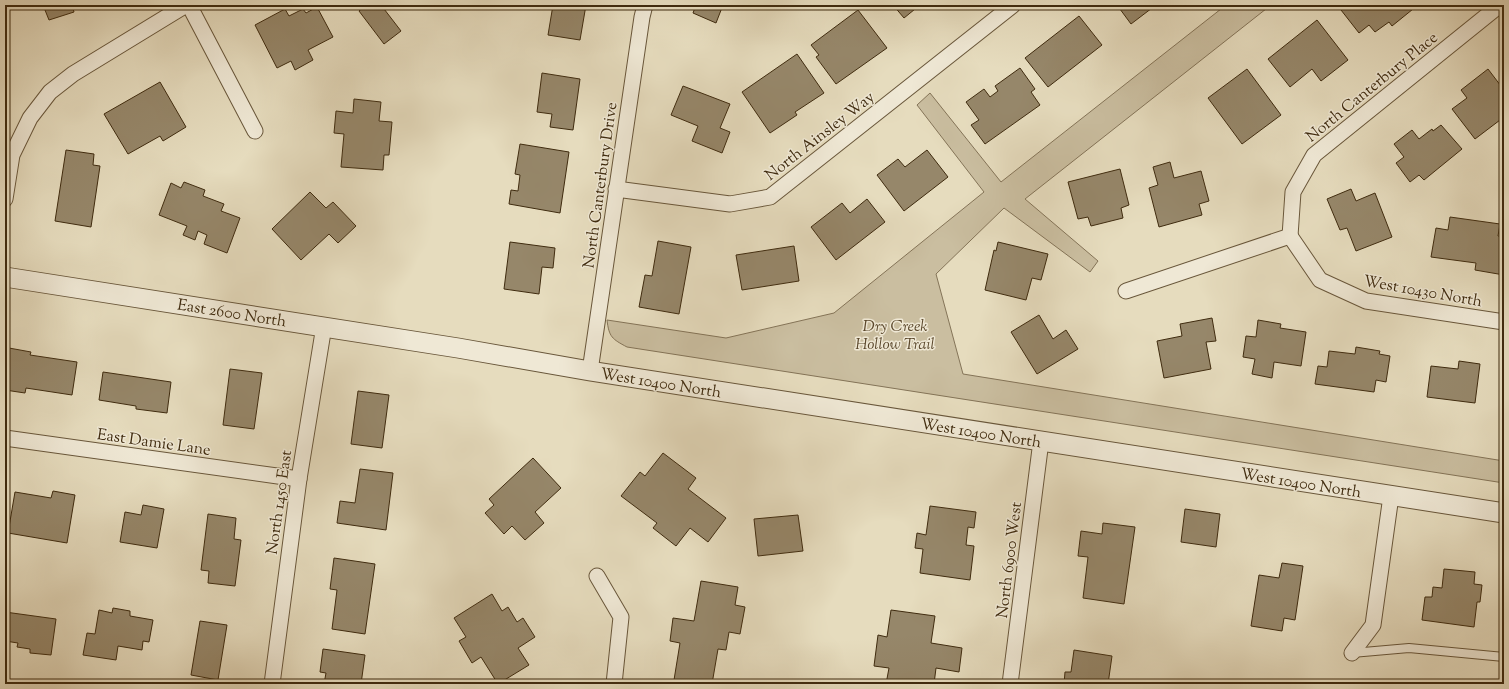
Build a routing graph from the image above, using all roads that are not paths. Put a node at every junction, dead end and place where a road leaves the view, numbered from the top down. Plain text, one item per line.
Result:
1 (186, 5) edge
2 (190, 5) edge
3 (645, 5) edge
4 (1013, 5) edge
5 (1500, 5) edge
6 (255, 131) dead end
7 (616, 189) junction
8 (5, 199) edge
9 (1290, 236) junction
10 (5, 277) edge
11 (1126, 291) dead end
12 (1504, 322) edge
13 (324, 326) junction
14 (458, 348) joint
15 (590, 371) junction
16 (5, 438) edge
17 (1041, 442) junction
18 (299, 479) junction
19 (1391, 496) junction
20 (1504, 513) edge
21 (597, 576) dead end
22 (1352, 653) joint
23 (1504, 657) edge
24 (272, 684) edge
25 (614, 684) edge
26 (1010, 684) edge

1 - 8 street
2 - 6 street
3 - 7 street, North Canterbury Drive
4 - 7 street, North Ainsley Way
5 - 9 street, North Canterbury Place
7 - 15 street, North Canterbury Drive
9 - 11 street
9 - 12 street, West 10430 North
10 - 13 street, East 2600 North
13 - 14 street, East 2600 North
13 - 18 street, North 1450 East
14 - 15 street, West 10400 North
15 - 17 street, West 10400 North
16 - 18 street, East Damie Lane
17 - 19 street, West 10400 North
17 - 26 street, North 6900 West
18 - 24 street, North 1450 East
19 - 20 street, West 10400 North
19 - 22 street
21 - 25 street
22 - 23 lane

